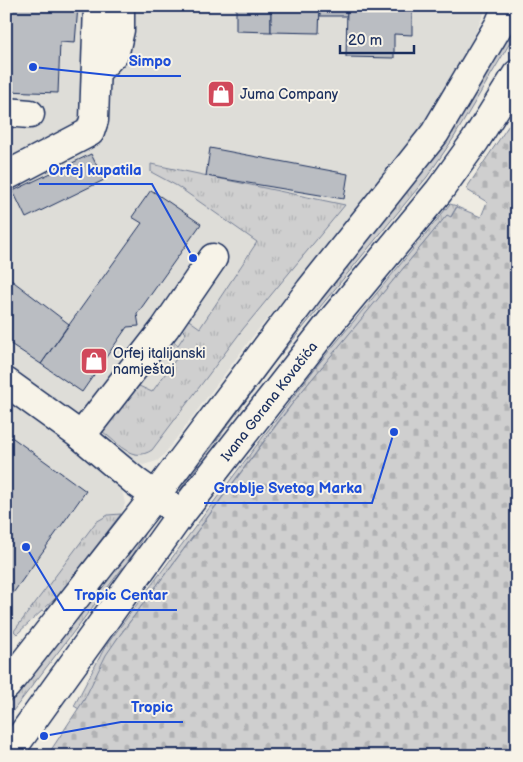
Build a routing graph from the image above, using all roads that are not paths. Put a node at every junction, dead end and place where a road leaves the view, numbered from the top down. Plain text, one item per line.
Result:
1 (98, 6) edge
2 (120, 6) edge
3 (507, 6) edge
4 (96, 72) junction
5 (517, 74) edge
6 (6, 176) edge
7 (213, 258) dead end
8 (6, 382) edge
9 (81, 436) junction
10 (154, 496) junction
11 (181, 514) junction
12 (6, 686) edge
13 (8, 756) edge

1 - 4 main road
2 - 4 main road
3 - 10 main road
4 - 6 main road
5 - 11 main road, Ivana Gorana Kovačića
7 - 9 main road
8 - 9 main road
9 - 10 main road
10 - 11 main road
10 - 12 main road
11 - 13 main road, Ivana Gorana Kovačića

